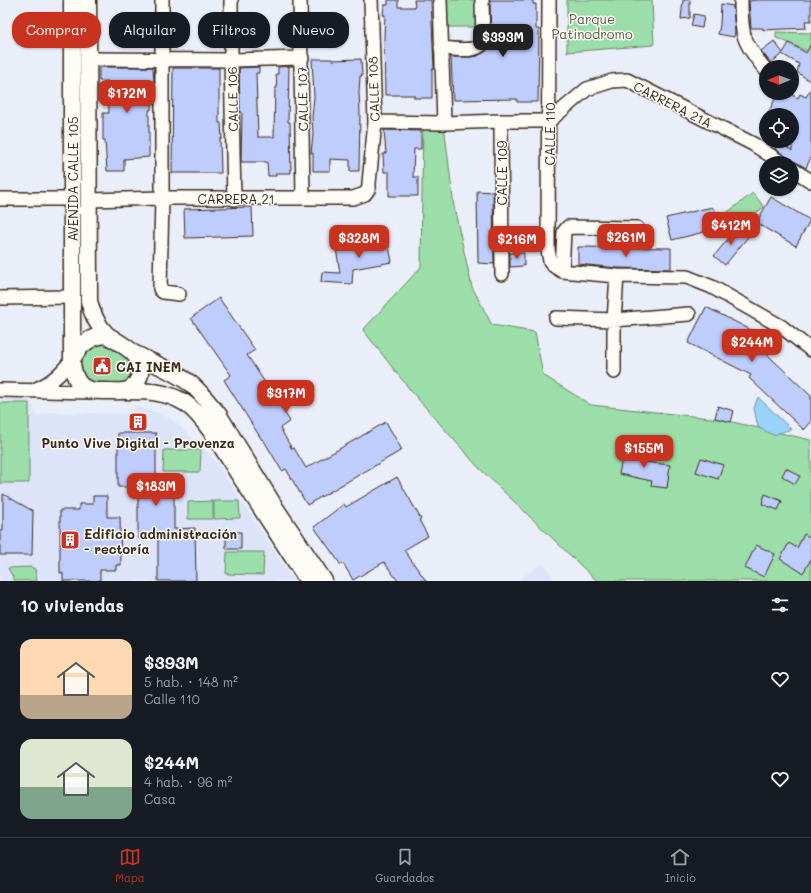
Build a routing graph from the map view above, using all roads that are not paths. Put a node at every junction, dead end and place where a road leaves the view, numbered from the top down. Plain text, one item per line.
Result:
1 (72, 0) edge
2 (88, 0) edge
3 (162, 0) edge
4 (231, 0) edge
5 (300, 0) edge
6 (371, 0) edge
7 (440, 0) edge
8 (482, 0) edge
9 (549, 0) edge
10 (741, 0) edge
11 (440, 48) junction
12 (302, 58) junction
13 (88, 59) junction
14 (163, 59) junction
15 (231, 60) junction
16 (759, 61) edge
17 (501, 121) junction
18 (549, 121) junction
19 (375, 122) junction
20 (444, 123) junction
21 (771, 156) edge
22 (799, 173) edge
23 (369, 178) joint
24 (811, 181) edge
25 (162, 198) junction
26 (234, 198) junction
27 (303, 198) junction
28 (0, 199) edge
29 (72, 199) junction
30 (89, 200) junction
31 (637, 228) dead end
32 (558, 268) junction
33 (502, 274) dead end
34 (617, 276) junction
35 (179, 294) dead end
36 (72, 297) junction
37 (0, 298) edge
38 (689, 314) dead end
39 (556, 318) dead end
40 (614, 320) junction
41 (107, 335) junction
42 (811, 350) edge
43 (135, 354) junction
44 (73, 358) junction
45 (614, 372) dead end
46 (0, 390) edge
47 (32, 390) junction
48 (126, 390) junction
49 (93, 392) junction
50 (308, 581) edge
51 (324, 581) edge

1 - 29 main road, AVENIDA CALLE 105
2 - 13 main road, AVENIDA CALLE 105
3 - 14 street
4 - 15 street, CALLE 106
5 - 12 street, CALLE 107
6 - 19 street, CALLE 108
7 - 11 street
8 - 11 street
9 - 18 street, CALLE 110
10 - 16 street
11 - 20 street
12 - 15 street
12 - 27 street, CALLE 107
13 - 14 street
13 - 30 main road, AVENIDA CALLE 105
14 - 15 street
14 - 25 street
15 - 26 street, CALLE 106
17 - 18 street
17 - 20 street
17 - 33 street, CALLE 109
18 - 21 street, CARRERA 21A
18 - 32 street, CALLE 110
19 - 20 street
19 - 23 street, CALLE 108
22 - 24 street
23 - 27 street, CARRERA 21
25 - 26 street, CARRERA 21
25 - 30 street, CARRERA 21
25 - 35 street
26 - 27 street, CARRERA 21
28 - 29 street
29 - 36 main road, AVENIDA CALLE 105
30 - 41 main road, AVENIDA CALLE 105
31 - 32 street
32 - 34 street
34 - 40 street
34 - 42 street
36 - 37 street
36 - 44 main road, AVENIDA CALLE 105
38 - 40 street
39 - 40 street
40 - 45 street
41 - 43 main road
41 - 44 main road
43 - 48 main road
43 - 51 main road
44 - 47 street
44 - 49 main road
46 - 47 street
47 - 49 street
48 - 49 main road
48 - 50 main road

